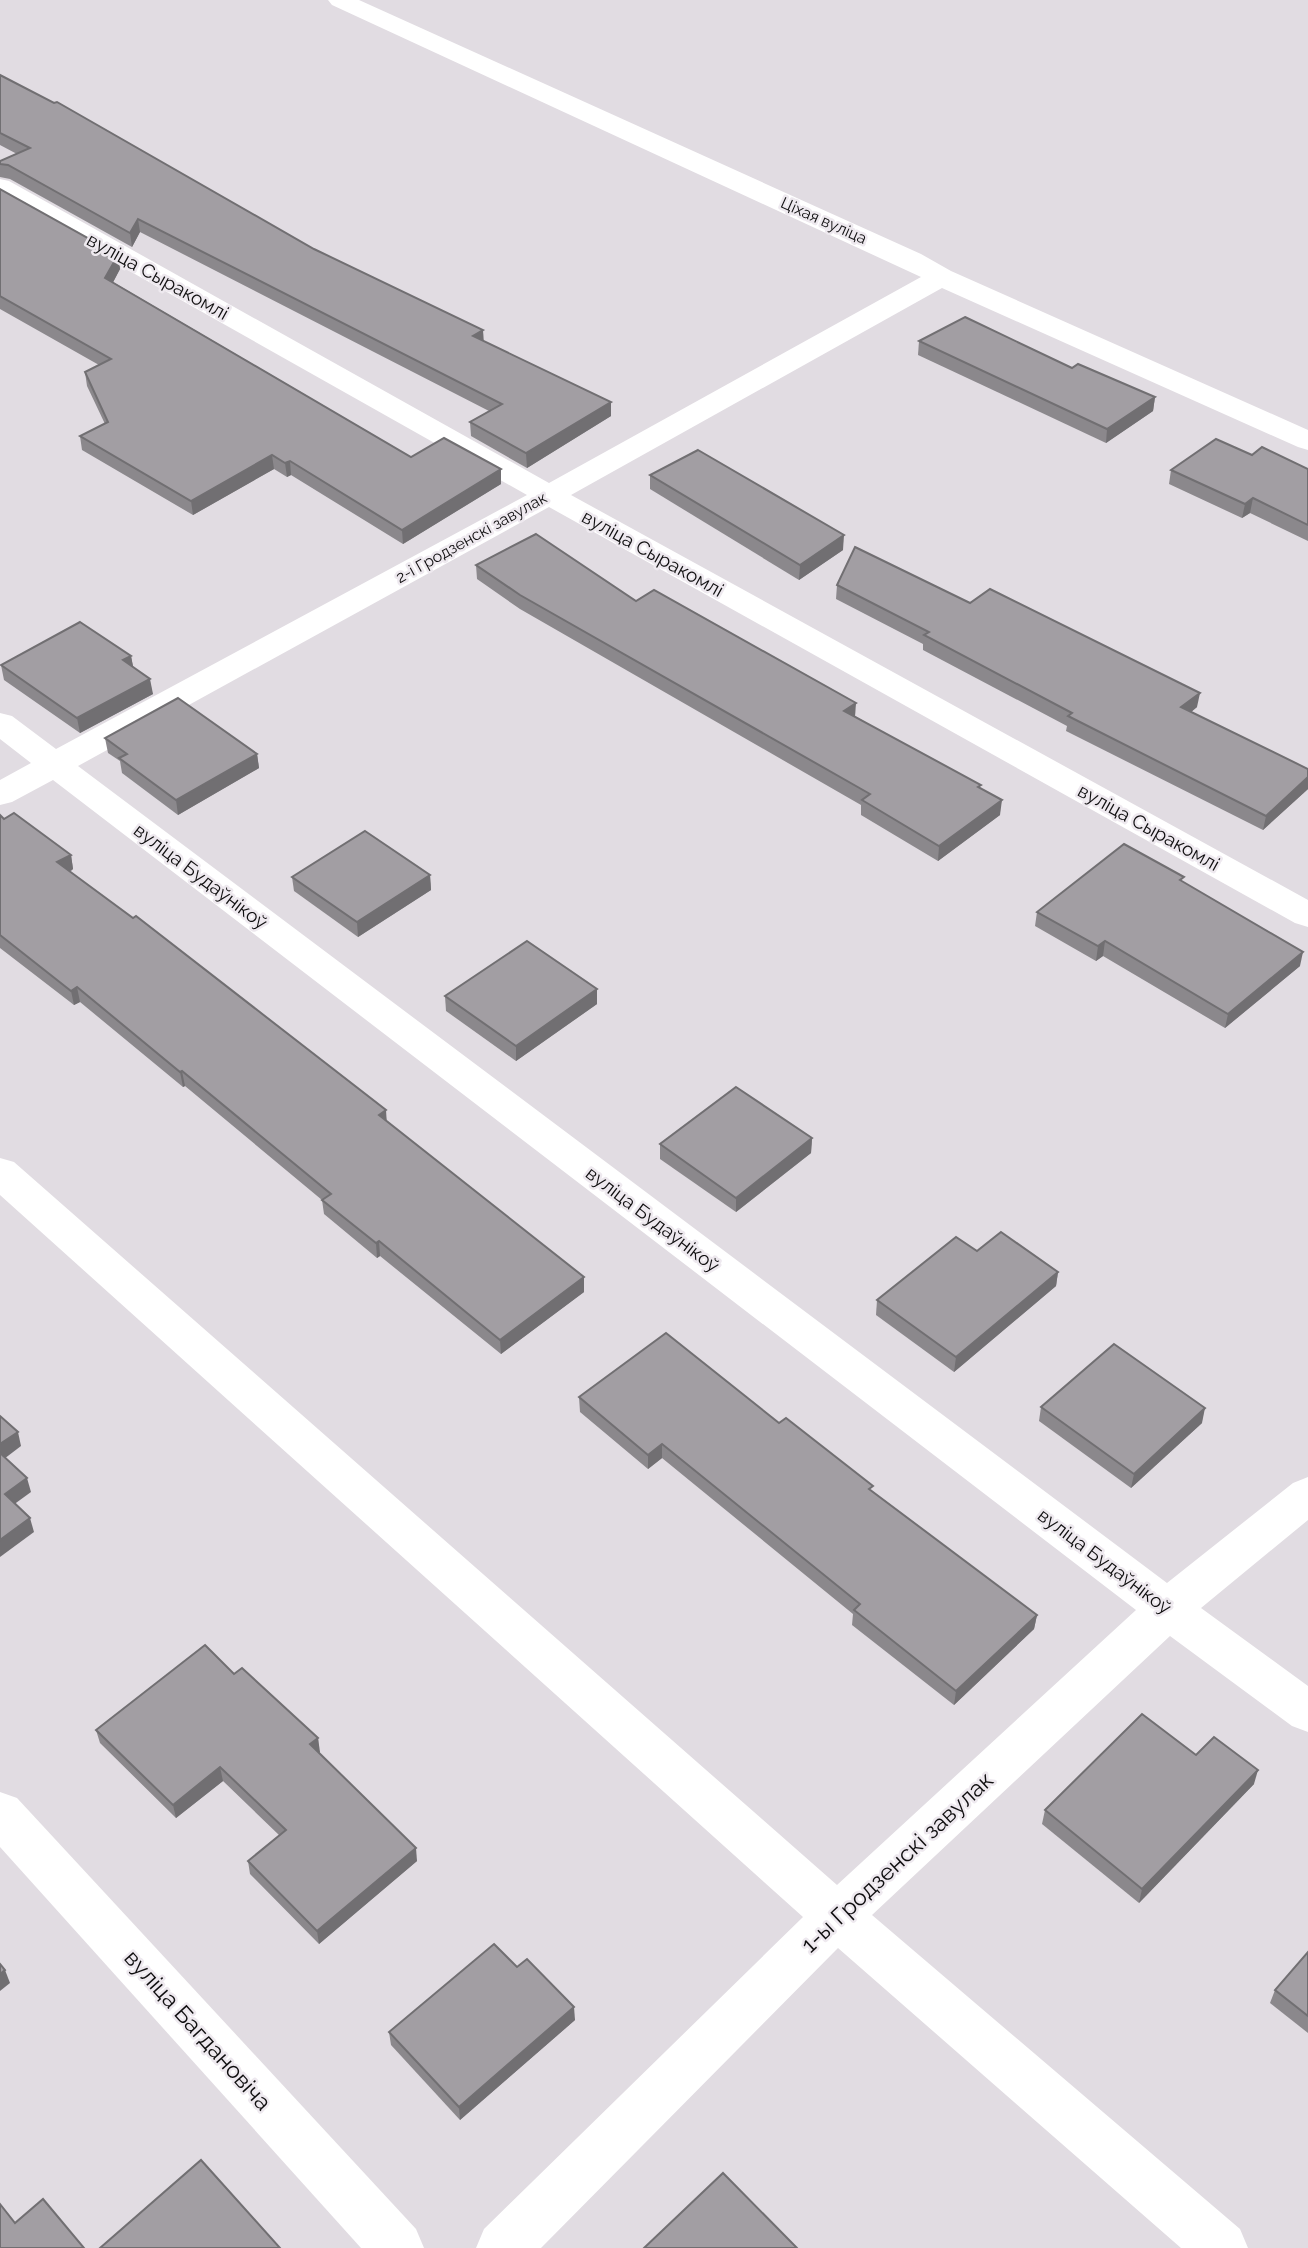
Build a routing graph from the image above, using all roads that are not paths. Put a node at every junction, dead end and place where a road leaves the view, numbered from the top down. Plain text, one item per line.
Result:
1 (340, 0) edge
2 (0, 187) edge
3 (941, 276) junction
4 (1308, 441) edge
5 (549, 495) junction
6 (0, 723) edge
7 (54, 764) junction
8 (0, 794) edge
9 (1308, 915) edge
10 (0, 1172) edge
11 (1308, 1495) edge
12 (1168, 1609) junction
13 (1308, 1712) edge
14 (0, 1813) edge
15 (836, 1916) junction
16 (397, 2248) edge
17 (503, 2248) edge
18 (1221, 2248) edge

1 - 3 street, Ціхая вуліца
2 - 5 street, вуліца Сыракомлі
3 - 4 street, Ціхая вуліца
3 - 5 street, 2-і Гродзенскі завулак
5 - 7 street, 2-і Гродзенскі завулак
5 - 9 street, вуліца Сыракомлі
6 - 7 street, вуліца Будаўнікоў
7 - 8 street, 2-і Гродзенскі завулак
7 - 12 street, вуліца Будаўнікоў
10 - 15 street
11 - 12 street, 1-ы Гродзенскі завулак
12 - 13 street, вуліца Будаўнікоў
12 - 15 street, 1-ы Гродзенскі завулак
14 - 16 street, вуліца Багдановіча
15 - 17 street, 1-ы Гродзенскі завулак
15 - 18 street

